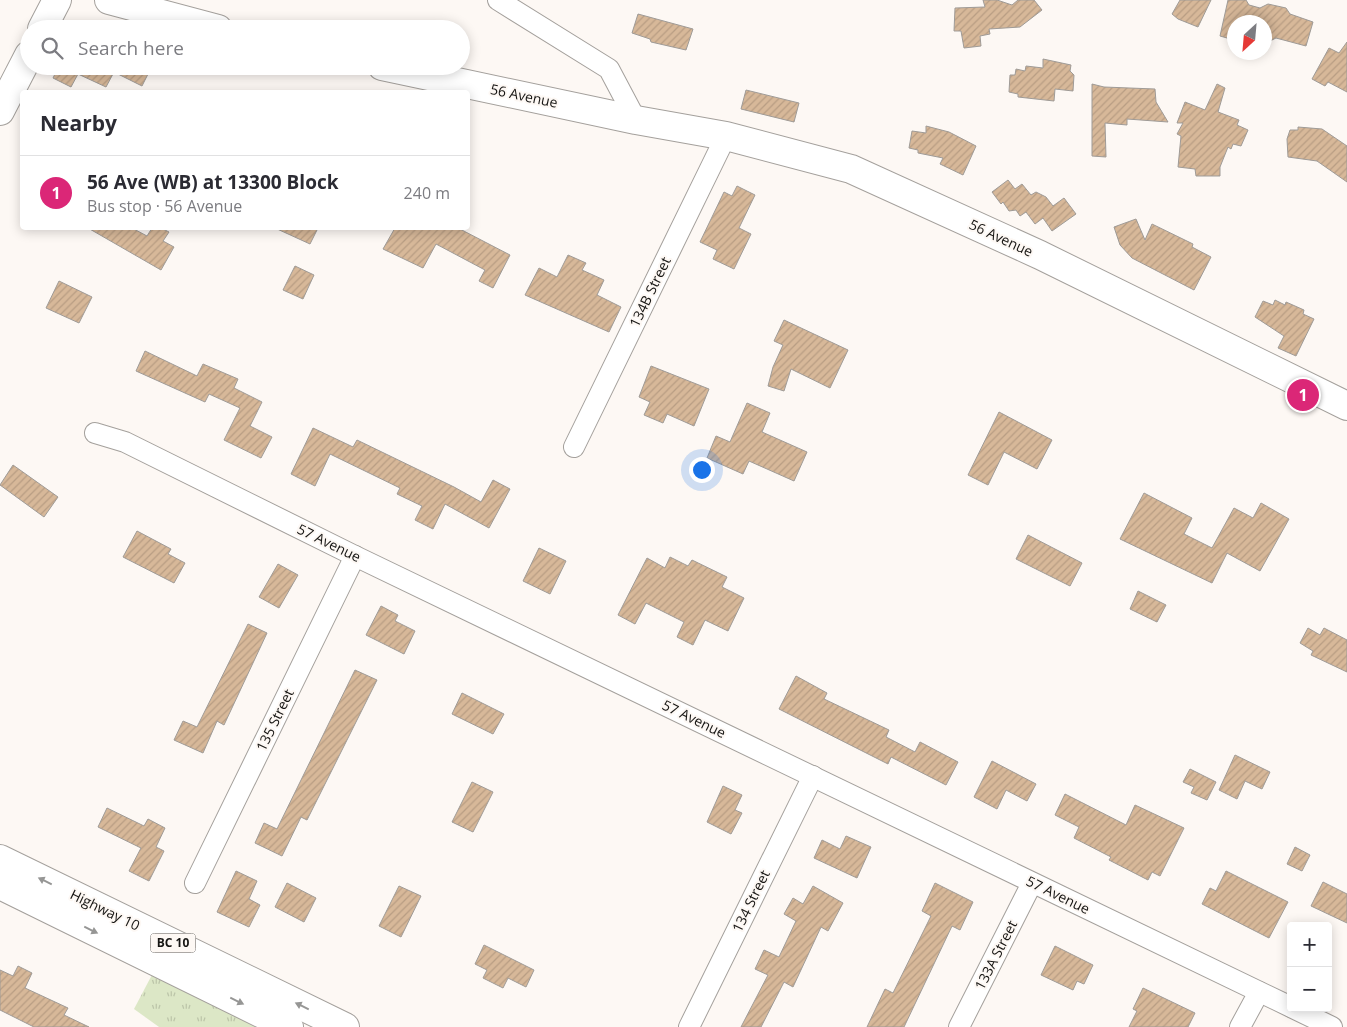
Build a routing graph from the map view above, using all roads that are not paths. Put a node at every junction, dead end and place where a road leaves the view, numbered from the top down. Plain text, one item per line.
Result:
1 (57, 0) edge
2 (110, 0) edge
3 (498, 0) edge
4 (47, 20) edge
5 (184, 20) edge
6 (20, 72) edge
7 (424, 75) edge
8 (0, 111) edge
9 (636, 120) junction
10 (726, 136) junction
11 (1347, 406) edge
12 (96, 433) dead end
13 (574, 447) dead end
14 (355, 556) junction
15 (812, 776) junction
16 (0, 859) edge
17 (195, 883) dead end
18 (1032, 883) junction
19 (0, 885) edge
20 (1259, 992) junction
21 (1287, 1006) edge
22 (1300, 1012) edge
23 (289, 1027) edge
24 (345, 1027) edge
25 (689, 1027) edge
26 (959, 1027) edge
27 (1240, 1027) edge
28 (1332, 1027) edge

1 - 4 main road
2 - 5 main road
3 - 9 street
6 - 8 main road
7 - 9 main road, 56 Avenue
9 - 10 main road, 56 Avenue
10 - 11 main road, 56 Avenue
10 - 13 street, 134B Street
12 - 14 street, 57 Avenue
14 - 15 street, 57 Avenue
14 - 17 street, 135 Street
15 - 18 street, 57 Avenue
15 - 25 street, 134 Street
24 -> 16 main road, Highway 10 / BC 10
18 - 20 street, 57 Avenue
18 - 26 street, 133A Street
19 -> 23 main road, Highway 10 / BC 10
20 - 21 street, 57 Avenue
20 - 27 street
22 - 28 street, 57 Avenue

